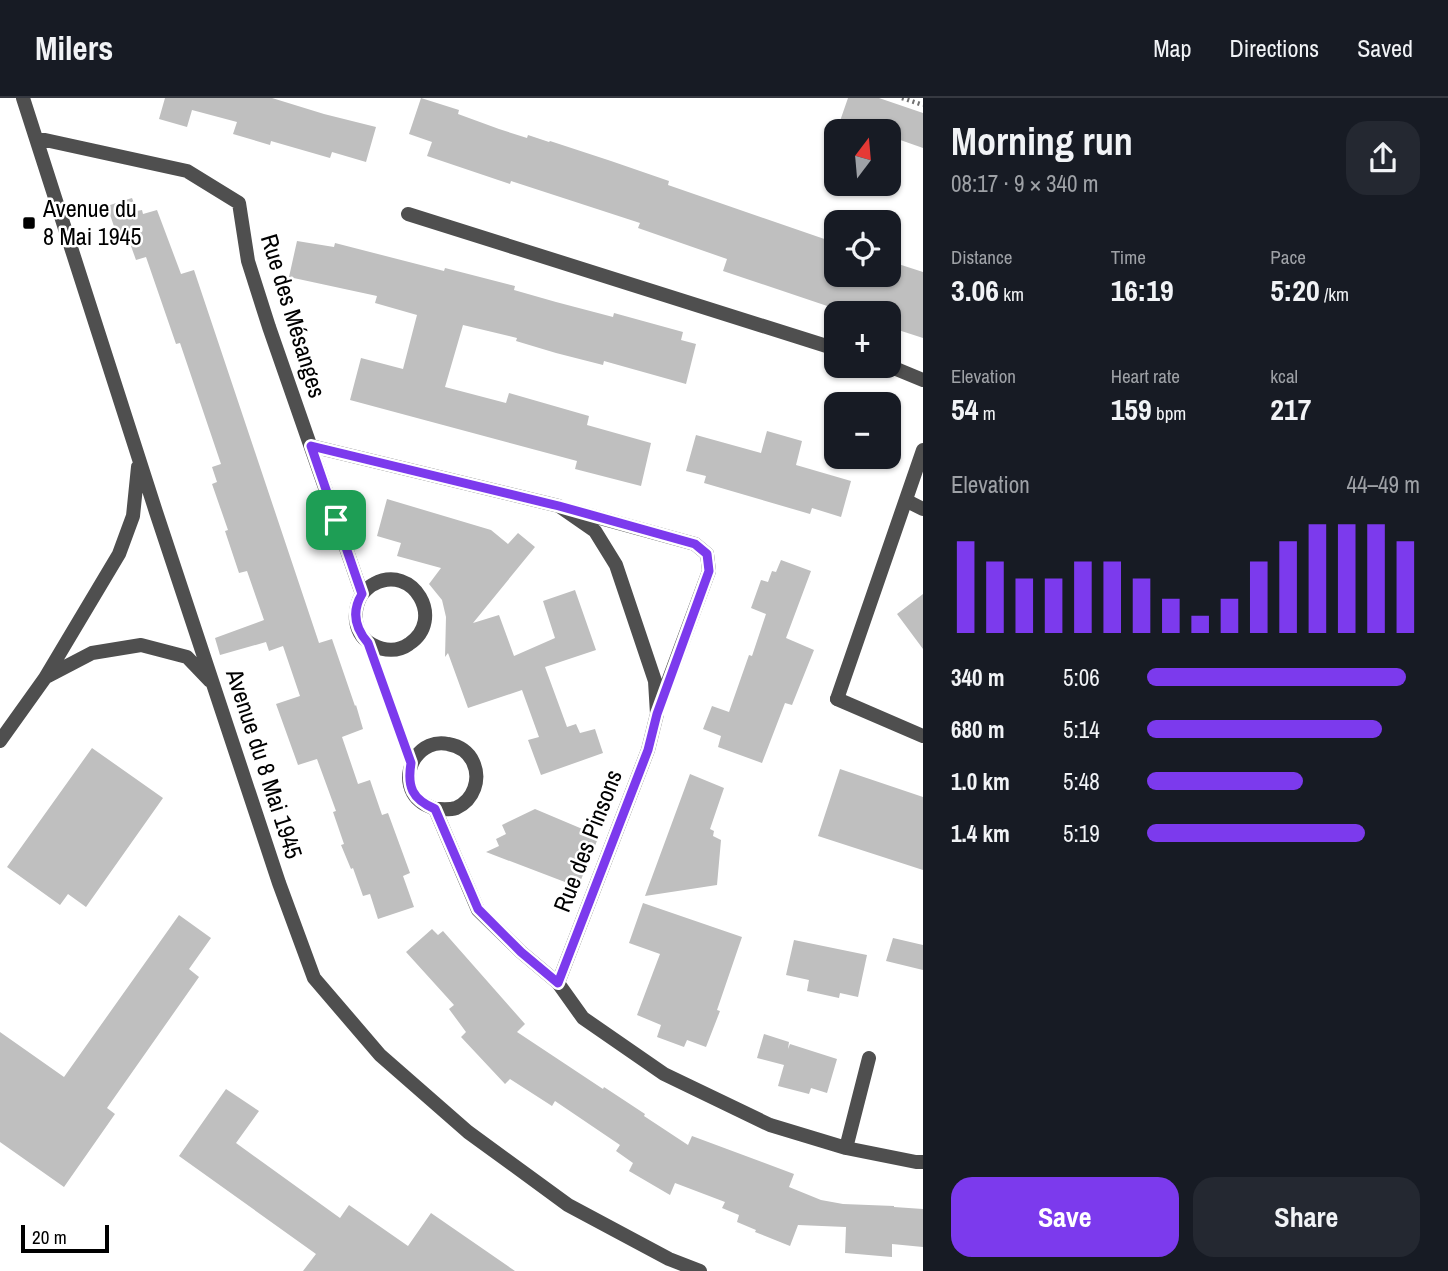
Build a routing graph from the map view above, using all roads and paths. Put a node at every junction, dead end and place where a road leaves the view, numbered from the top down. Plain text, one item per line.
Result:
1 (23, 98) edge
2 (902, 98) edge
3 (923, 105) edge
4 (36, 138) junction
5 (408, 214) dead end
6 (824, 345) edge
7 (901, 371) edge
8 (923, 380) edge
9 (311, 446) junction
10 (923, 450) edge
11 (139, 459) junction
12 (906, 501) junction
13 (559, 506) junction
14 (923, 509) edge
15 (362, 594) junction
16 (368, 643) junction
17 (45, 678) junction
18 (213, 685) junction
19 (657, 714) junction
20 (923, 736) edge
21 (0, 741) edge
22 (411, 763) junction
23 (435, 809) junction
24 (558, 983) junction
25 (869, 1058) dead end
26 (846, 1148) junction
27 (923, 1162) edge
28 (700, 1271) edge

1 - 4 street, Avenue du 8 Mai 1945
2 - 3 path
4 - 9 street, Rue des Mésanges
4 - 11 street, Avenue du 8 Mai 1945
5 - 6 street
7 - 8 street
9 - 13 street, Rue des Pinsons
9 - 15 street, Rue des Mésanges
10 - 12 street
11 - 17 street
11 - 18 street, Avenue du 8 Mai 1945
12 - 14 street
12 - 20 street
13 - 19 street, Rue des Pinsons
13 - 19 street, Rue des Pinsons
15 - 16 street
15 - 16 street
16 - 22 path
17 - 18 street
17 - 21 street
18 - 28 street, Avenue du 8 Mai 1945
19 - 24 street, Rue des Pinsons
22 - 23 street
22 - 23 street
23 - 24 street
24 - 26 street
25 - 26 street
26 - 27 street

